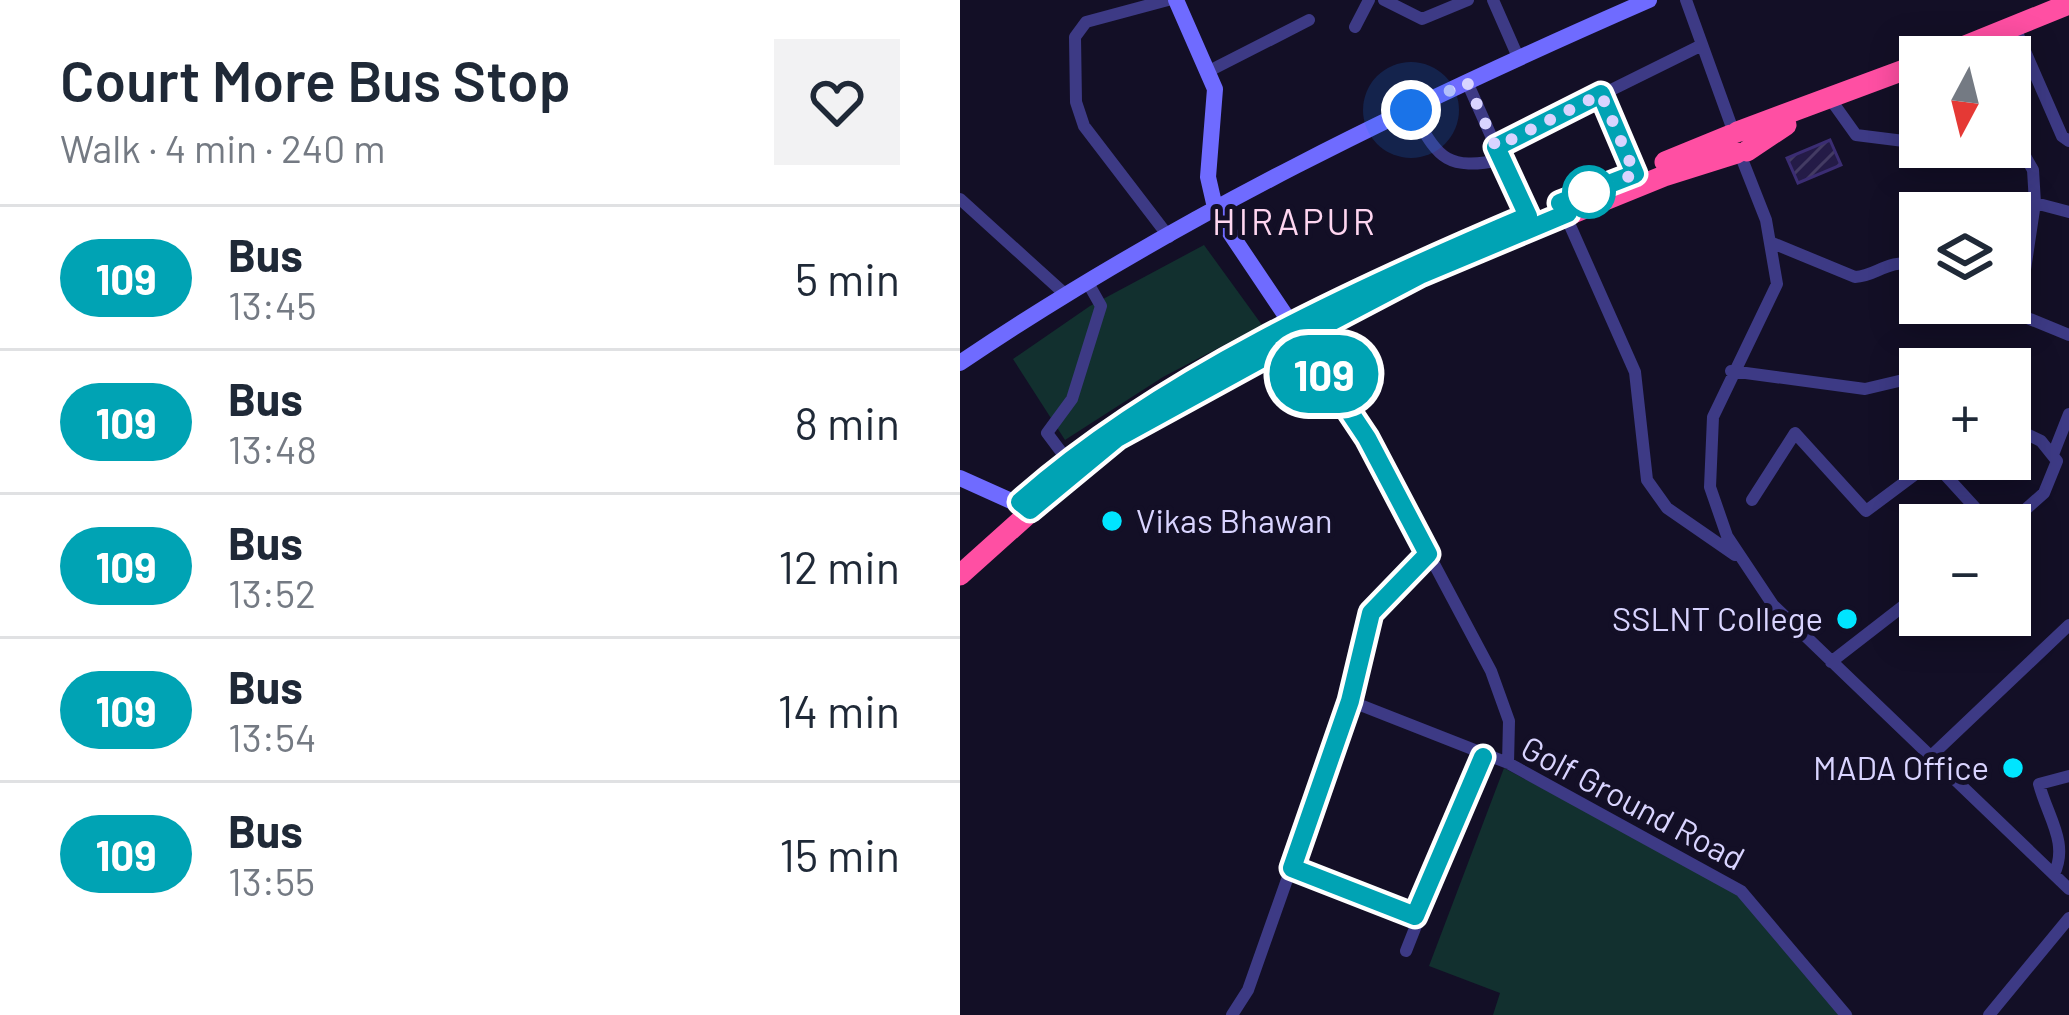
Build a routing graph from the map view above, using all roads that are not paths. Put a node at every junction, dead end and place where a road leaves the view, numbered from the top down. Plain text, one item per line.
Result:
1 (1172, 0) edge
2 (1369, 0) edge
3 (1384, 0) edge
4 (1468, 0) edge
5 (1492, 0) edge
6 (1649, 0) edge
7 (1686, 0) edge
8 (2069, 4) edge
9 (1309, 20) dead end
10 (2014, 26) junction
11 (1355, 27) dead end
12 (1989, 36) edge
13 (1702, 45) junction
14 (1518, 57) junction
15 (1209, 71) junction
16 (1899, 72) edge
17 (1467, 82) junction
18 (1601, 94) junction
19 (1821, 104) junction
20 (1411, 110) junction
21 (1899, 140) edge
22 (2069, 141) edge
23 (1738, 143) junction
24 (1499, 154) junction
25 (2031, 166) edge
26 (1635, 174) junction
27 (960, 199) edge
28 (2036, 203) junction
29 (1564, 208) junction
30 (1216, 212) junction
31 (2069, 212) edge
32 (1528, 216) junction
33 (2031, 234) edge
34 (1169, 237) junction
35 (1770, 242) junction
36 (1899, 264) edge
37 (1088, 283) junction
38 (1066, 295) junction
39 (2031, 321) edge
40 (1297, 333) junction
41 (2069, 335) edge
42 (960, 363) edge
43 (1731, 371) junction
44 (1899, 384) edge
45 (2069, 413) edge
46 (2031, 438) edge
47 (2060, 455) edge
48 (1068, 461) junction
49 (960, 478) edge
50 (1752, 500) dead end
51 (1972, 504) edge
52 (2031, 505) edge
53 (1025, 506) junction
54 (1428, 554) junction
55 (1741, 559) junction
56 (960, 560) edge
57 (960, 575) edge
58 (1899, 609) edge
59 (2069, 626) edge
60 (1831, 662) junction
61 (1350, 701) junction
62 (1483, 757) junction
63 (1930, 757) junction
64 (1508, 763) junction
65 (2069, 776) edge
66 (1292, 868) junction
67 (2054, 874) junction
68 (2069, 889) edge
69 (1415, 916) junction
70 (2069, 918) edge
71 (1406, 951) dead end
72 (1232, 1015) edge
73 (1846, 1015) edge
74 (1989, 1015) edge

1 - 15 street
1 - 34 street
2 - 11 street
3 - 4 street
5 - 14 street
6 - 14 street
7 - 13 street
8 - 10 highway
9 - 15 street
10 - 12 highway
10 - 22 street
13 - 18 street
13 - 23 street
14 - 17 street
15 - 30 street
16 - 19 highway
17 - 20 street
17 - 24 street
18 - 24 street
18 - 26 street
19 - 21 street
19 - 23 highway
20 - 24 street
20 - 30 street
23 - 26 highway
23 - 29 highway
23 - 35 street
24 - 32 street
25 - 28 street
26 - 29 highway
27 - 38 street
28 - 31 street
28 - 33 street
29 - 32 highway
29 - 40 highway
29 - 55 street
30 - 34 street
30 - 40 street
32 - 40 highway
34 - 37 street
35 - 36 street
35 - 43 street
37 - 38 street
37 - 48 street
38 - 42 street
39 - 41 street
40 - 48 highway
40 - 53 highway
40 - 54 street
43 - 44 street
43 - 55 street
45 - 47 street
46 - 47 street
47 - 52 street
48 - 53 highway
49 - 53 street
50 - 51 street
53 - 56 highway
53 - 57 highway
54 - 61 street
54 - 64 street
55 - 60 street
58 - 60 street
59 - 63 street
60 - 63 street
61 - 62 street, Golf Ground Road
61 - 66 street
62 - 64 street, Golf Ground Road
62 - 69 street
63 - 67 street
64 - 73 street, Golf Ground Road
65 - 67 street
66 - 69 street
66 - 72 street
67 - 68 street
69 - 71 street
70 - 74 street

